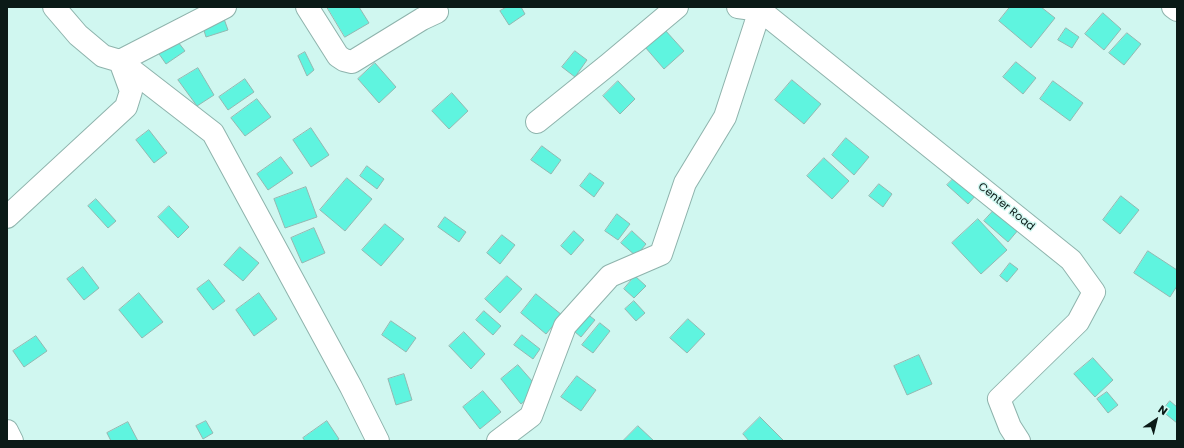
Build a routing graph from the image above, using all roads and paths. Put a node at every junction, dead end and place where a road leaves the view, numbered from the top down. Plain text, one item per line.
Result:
1 (54, 7) edge
2 (226, 7) edge
3 (307, 7) edge
4 (677, 7) edge
5 (738, 7) edge
6 (1173, 7) edge
7 (761, 9) edge
8 (1177, 10) edge
9 (437, 12) dead end
10 (120, 61) junction
11 (537, 122) dead end
12 (7, 217) edge
13 (7, 431) edge
14 (12, 441) edge
15 (378, 441) edge
16 (498, 441) edge
17 (1019, 441) edge

1 - 10 street
2 - 10 street
3 - 9 street
4 - 11 street
5 - 7 street
6 - 8 street
7 - 16 street
7 - 17 street, Center Road
10 - 12 street
10 - 15 street
13 - 14 street

